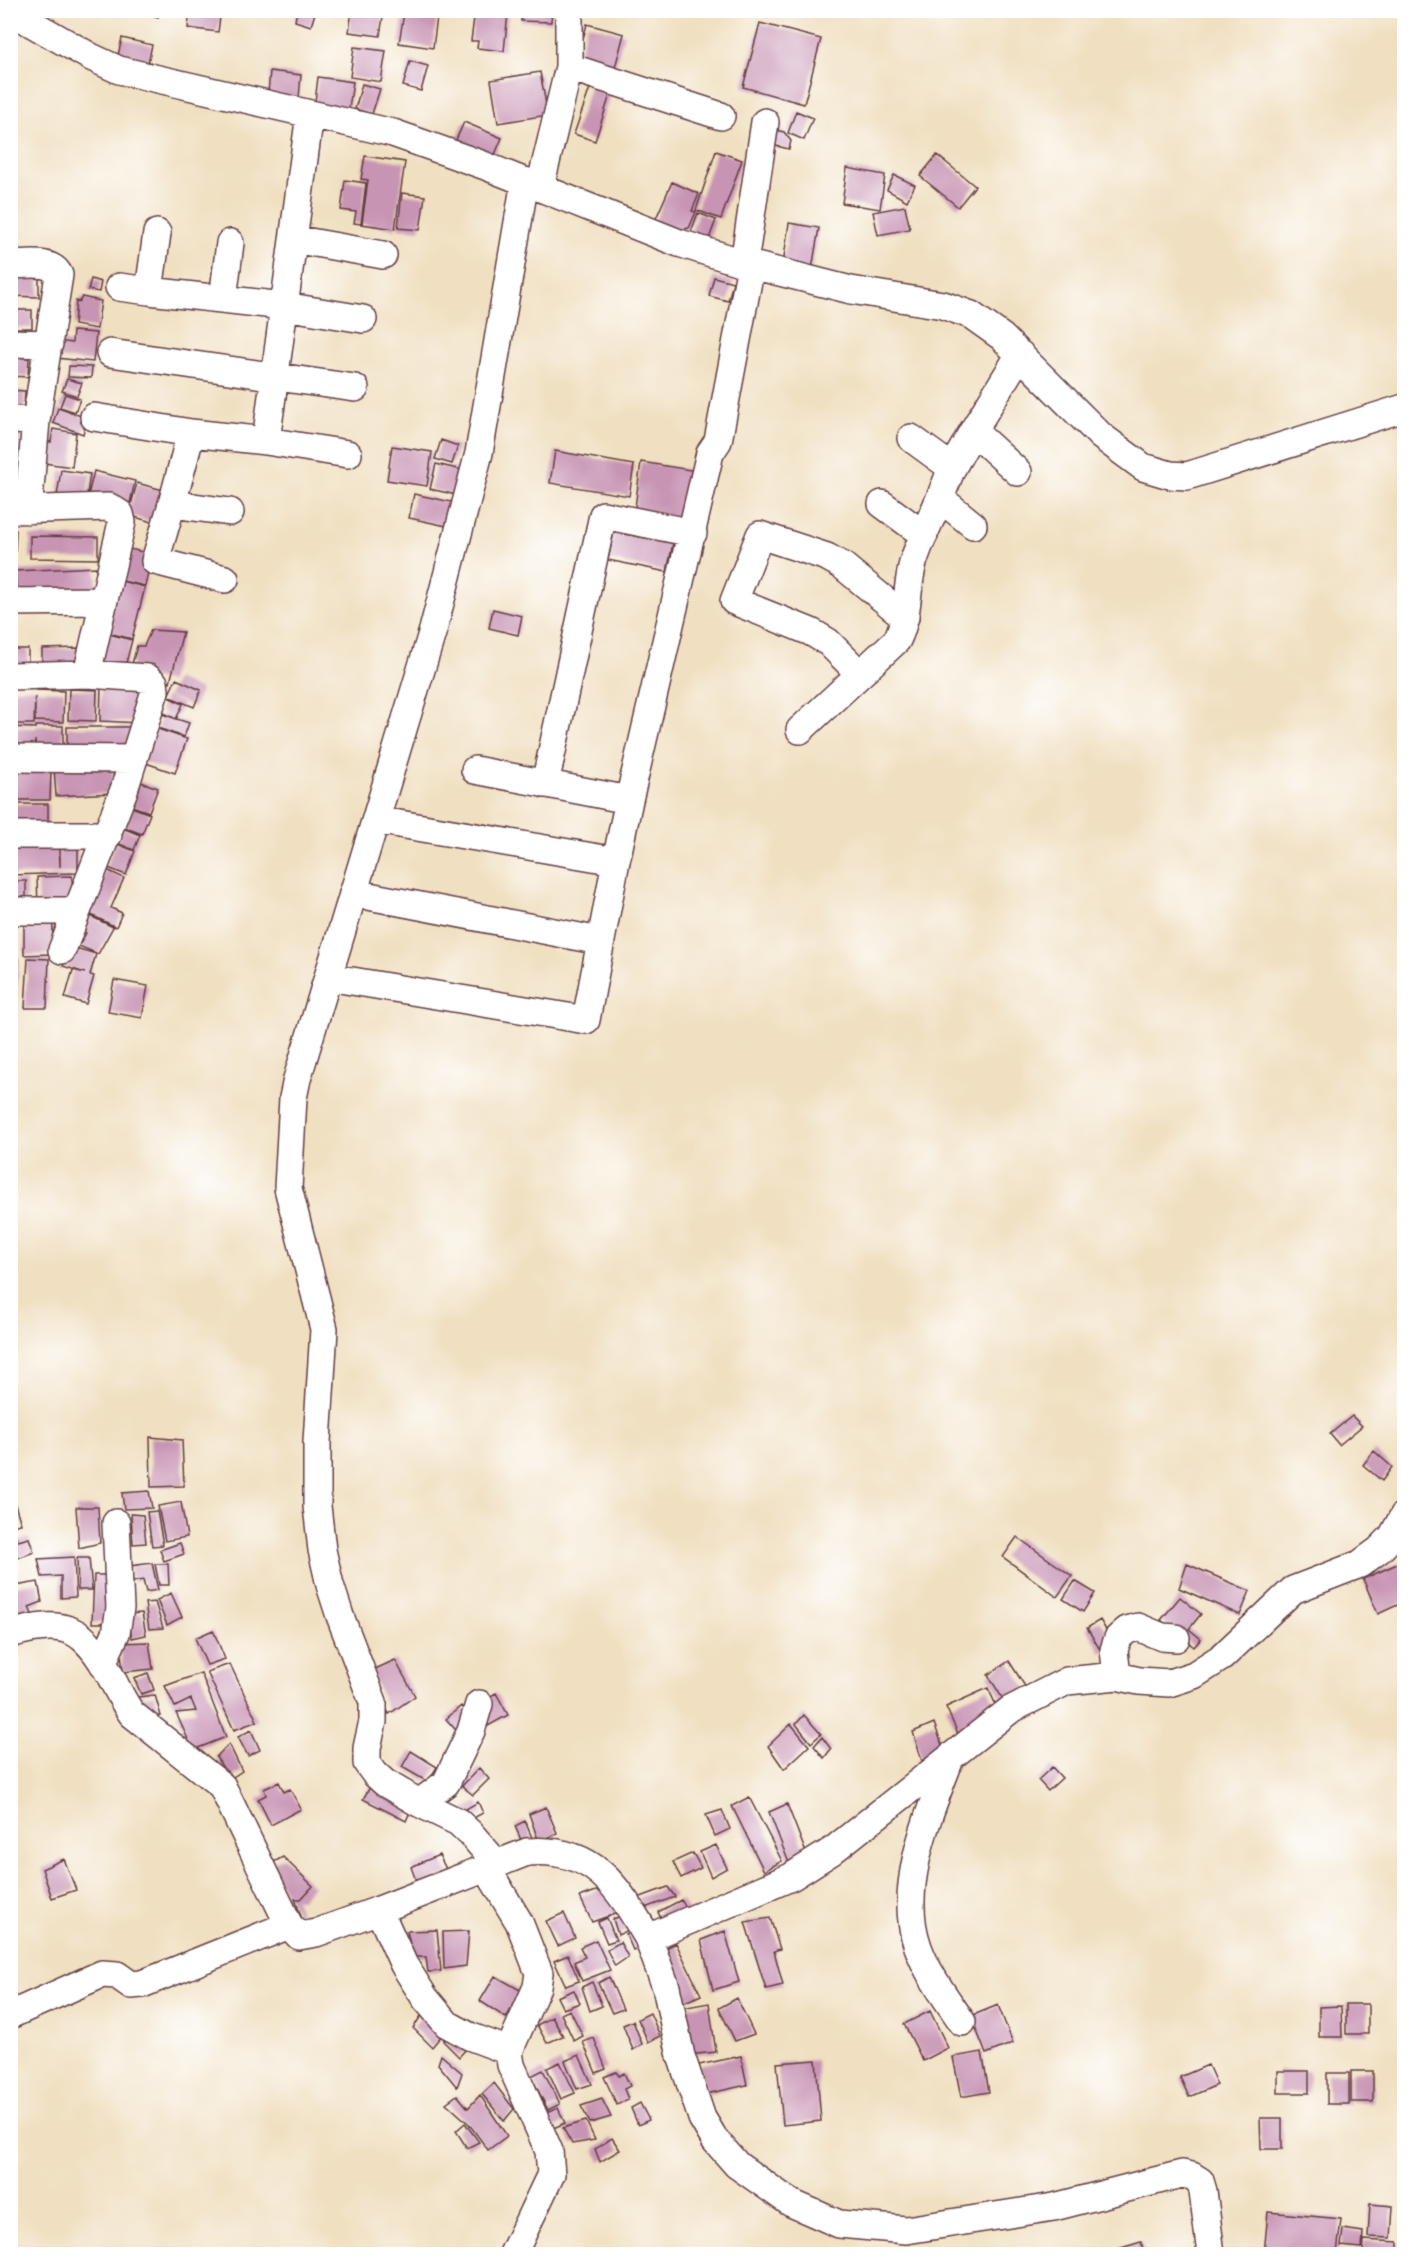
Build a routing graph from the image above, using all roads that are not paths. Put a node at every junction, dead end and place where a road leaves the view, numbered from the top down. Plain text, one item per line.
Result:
1 (569, 10) edge
2 (10, 11) edge
3 (569, 67) junction
4 (310, 114) junction
5 (721, 116) dead end
6 (765, 122) dead end
7 (532, 184) junction
8 (157, 233) dead end
9 (293, 239) junction
10 (230, 243) dead end
11 (382, 255) dead end
12 (745, 263) junction
13 (10, 265) edge
14 (119, 287) dead end
15 (148, 291) junction
16 (224, 299) junction
17 (284, 306) junction
18 (363, 319) dead end
19 (10, 343) edge
20 (49, 344) junction
21 (110, 353) dead end
22 (1020, 354) junction
23 (275, 376) junction
24 (355, 388) dead end
25 (1404, 408) edge
26 (94, 417) dead end
27 (23, 421) edge
28 (973, 431) junction
29 (191, 433) junction
30 (911, 438) dead end
31 (266, 441) junction
32 (348, 454) dead end
33 (952, 468) junction
34 (1018, 472) dead end
35 (940, 498) junction
36 (172, 504) junction
37 (882, 504) dead end
38 (19, 510) edge
39 (230, 512) dead end
40 (973, 525) dead end
41 (693, 534) junction
42 (924, 535) junction
43 (225, 579) dead end
44 (103, 601) junction
45 (10, 602) edge
46 (905, 617) junction
47 (87, 674) junction
48 (860, 674) junction
49 (10, 676) edge
50 (800, 730) dead end
51 (10, 758) edge
52 (134, 759) junction
53 (475, 770) dead end
54 (544, 784) junction
55 (629, 800) junction
56 (376, 820) junction
57 (10, 835) edge
58 (108, 835) junction
59 (616, 861) junction
60 (353, 893) junction
61 (10, 911) edge
62 (77, 911) junction
63 (600, 941) junction
64 (62, 950) dead end
65 (328, 977) junction
66 (1404, 1515) edge
67 (116, 1523) dead end
68 (10, 1635) edge
69 (1176, 1638) dead end
70 (103, 1662) junction
71 (1118, 1676) junction
72 (479, 1704) dead end
73 (951, 1756) junction
74 (419, 1803) junction
75 (491, 1865) junction
76 (379, 1911) junction
77 (289, 1925) junction
78 (648, 1938) junction
79 (10, 2015) edge
80 (962, 2022) dead end
81 (509, 2051) junction
82 (513, 2254) edge
83 (1211, 2254) edge

1 - 3 street
2 - 4 street
3 - 5 street
3 - 7 street
4 - 7 street
4 - 9 street
6 - 12 street
7 - 12 street
7 - 56 street
8 - 15 street
9 - 11 street
9 - 17 street
10 - 16 street
12 - 22 street
12 - 41 street
13 - 20 street
14 - 15 street
15 - 16 street
16 - 17 street
17 - 18 street
17 - 23 street
19 - 20 street
20 - 27 street
21 - 23 street
22 - 25 street
22 - 28 street
23 - 24 street
23 - 31 street
26 - 29 street
27 - 38 street
28 - 33 street
28 - 34 street
29 - 31 street
29 - 36 street
30 - 33 street
31 - 32 street
33 - 35 street
35 - 40 street
35 - 42 street
36 - 39 street
36 - 43 street
37 - 42 street
38 - 44 street
41 - 54 street
41 - 55 street
42 - 46 street
44 - 45 street
44 - 47 street
46 - 48 street
46 - 48 street
47 - 49 street
47 - 52 street
48 - 50 street
51 - 52 street
52 - 58 street
53 - 54 street
54 - 55 street
55 - 59 street
56 - 59 street
56 - 60 street
57 - 58 street
58 - 62 street
59 - 63 street
60 - 63 street
60 - 65 street
61 - 62 street
62 - 64 street
63 - 65 street
65 - 74 street
66 - 71 street
67 - 70 street
68 - 70 street
69 - 71 street
70 - 77 street
71 - 73 street
72 - 74 street
73 - 78 street
73 - 80 street
74 - 75 street
75 - 76 street
75 - 78 street
75 - 81 street
76 - 77 street
76 - 81 street
77 - 79 street
78 - 83 street
81 - 82 street

